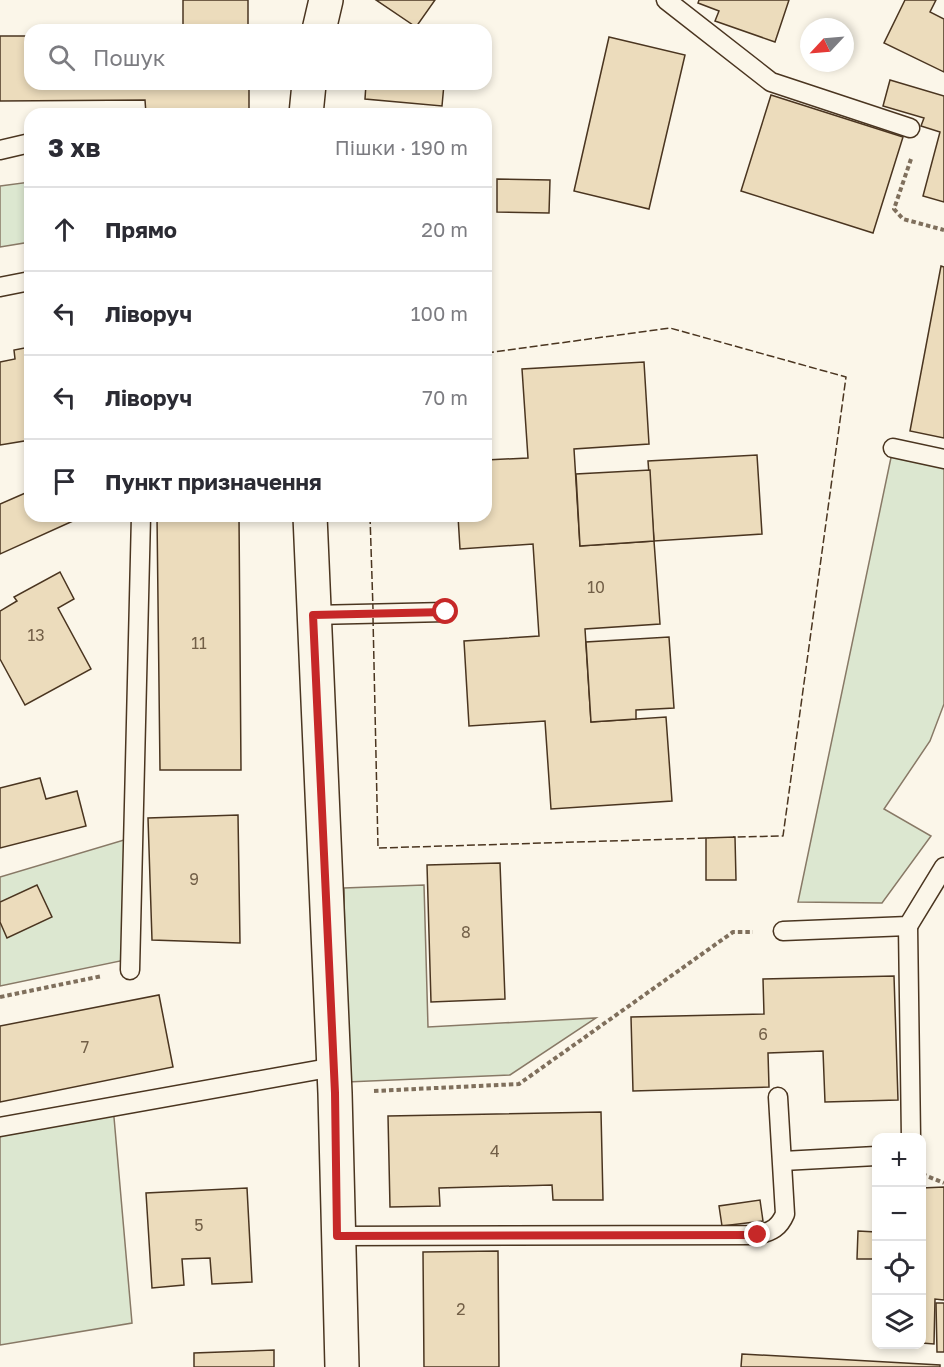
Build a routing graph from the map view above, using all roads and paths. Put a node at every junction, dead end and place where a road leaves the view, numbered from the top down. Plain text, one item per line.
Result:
1 (326, 0) edge
2 (666, 0) edge
3 (320, 24) edge
4 (308, 90) edge
5 (307, 108) edge
6 (910, 128) joint
7 (24, 144) edge
8 (0, 150) edge
9 (944, 230) edge
10 (24, 282) edge
11 (0, 287) edge
12 (893, 447) dead end
13 (944, 459) edge
14 (141, 522) edge
15 (310, 522) edge
16 (446, 612) dead end
17 (313, 615) junction
18 (944, 867) edge
19 (908, 926) junction
20 (783, 931) dead end
21 (733, 932) dead end
22 (130, 970) joint
23 (0, 997) edge
24 (335, 1080) junction
25 (778, 1097) dead end
26 (0, 1127) edge
27 (911, 1133) edge
28 (872, 1156) edge
29 (783, 1161) junction
30 (926, 1176) edge
31 (944, 1183) edge
32 (337, 1236) junction
33 (342, 1367) edge

1 - 3 street
2 - 6 lane
4 - 5 street
6 - 9 path
7 - 8 lane
10 - 11 lane
12 - 13 lane
14 - 22 lane
15 - 17 street
16 - 17 lane
17 - 24 street
18 - 19 lane
19 - 20 lane
19 - 27 lane
21 - 24 path
22 - 23 path
24 - 26 lane
24 - 32 street
25 - 29 lane
28 - 29 lane
29 - 32 lane
30 - 31 path
32 - 33 street

